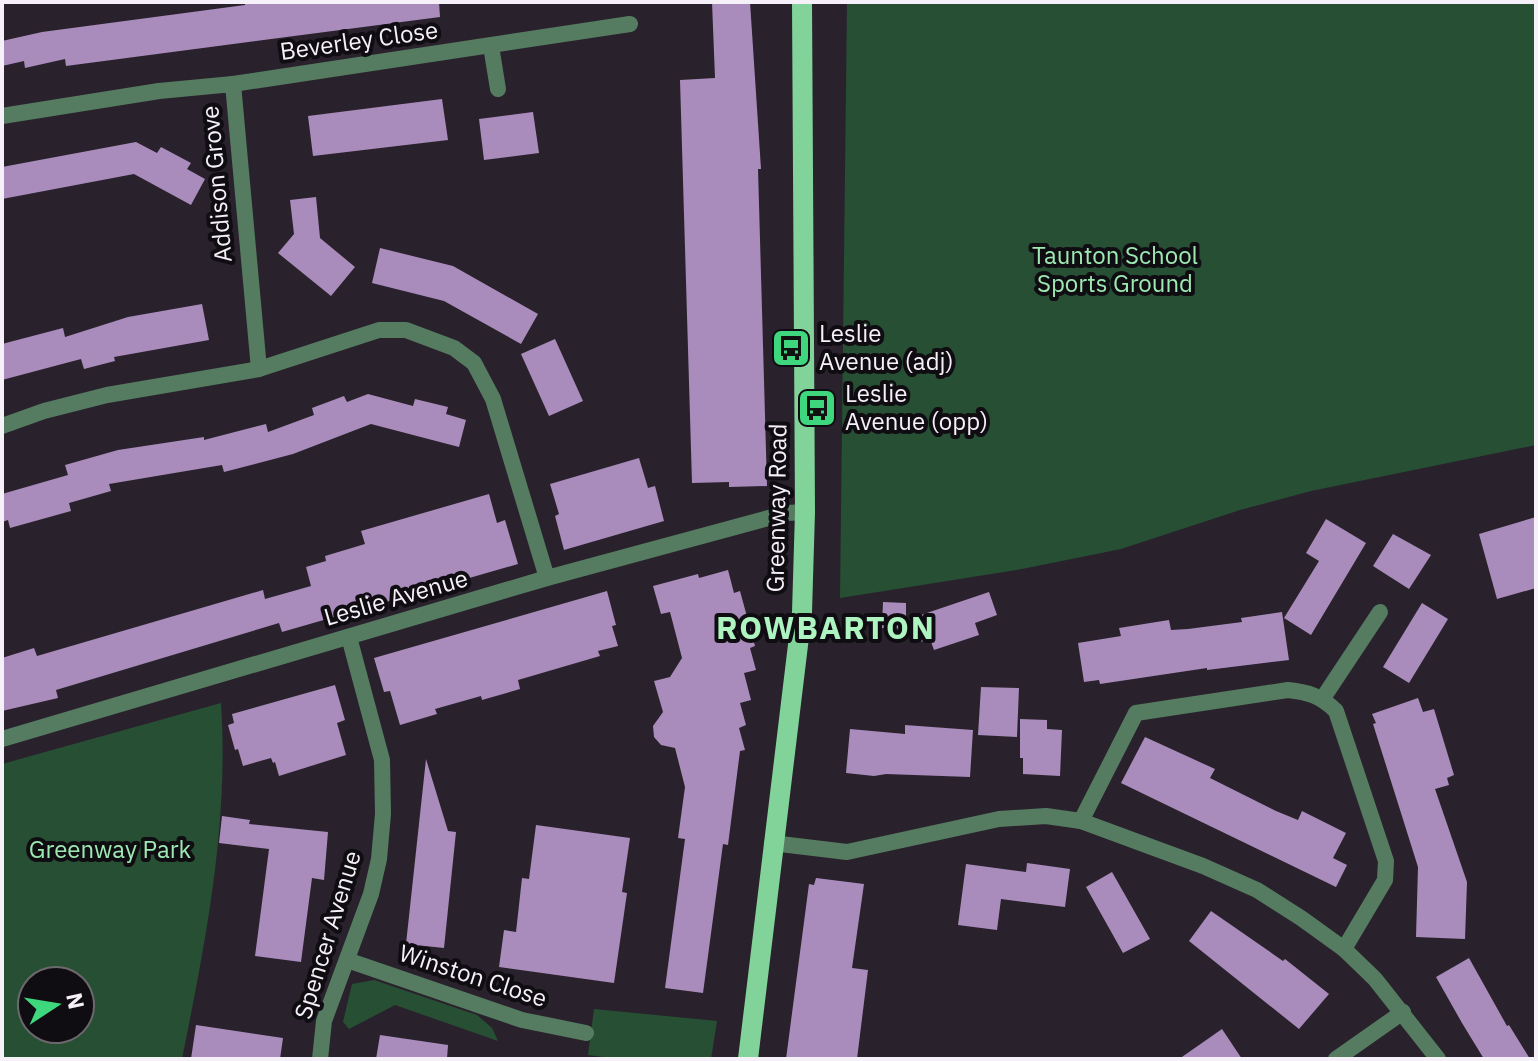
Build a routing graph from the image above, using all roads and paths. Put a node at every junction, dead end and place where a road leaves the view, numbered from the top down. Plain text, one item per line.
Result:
1 (802, 2) edge
2 (630, 24) dead end
3 (491, 46) junction
4 (233, 84) junction
5 (498, 89) dead end
6 (2, 116) edge
7 (259, 369) junction
8 (2, 426) edge
9 (805, 512) junction
10 (547, 578) junction
11 (1380, 612) dead end
12 (349, 637) junction
13 (1323, 698) junction
14 (2, 739) edge
15 (1081, 821) junction
16 (772, 843) junction
17 (1344, 949) junction
18 (347, 960) junction
19 (1403, 1012) junction
20 (586, 1033) dead end
21 (320, 1059) edge
22 (748, 1059) edge
23 (1336, 1059) edge
24 (1438, 1059) edge

1 - 9 main road, Greenway Road
2 - 3 street, Beverley Close
3 - 4 street, Beverley Close
3 - 5 street
4 - 6 street, Addison Grove
4 - 7 street, Addison Grove
7 - 8 street
7 - 10 street
9 - 10 street, Leslie Avenue
9 - 16 main road, Greenway Road
10 - 12 street, Leslie Avenue
11 - 13 street
12 - 14 street, Leslie Avenue
12 - 18 street, Spencer Avenue
13 - 15 street
13 - 17 street
15 - 16 street
15 - 17 street
16 - 22 main road, Greenway Road
17 - 19 street
18 - 20 street, Winston Close
18 - 21 street, Spencer Avenue
19 - 23 street
19 - 24 street

